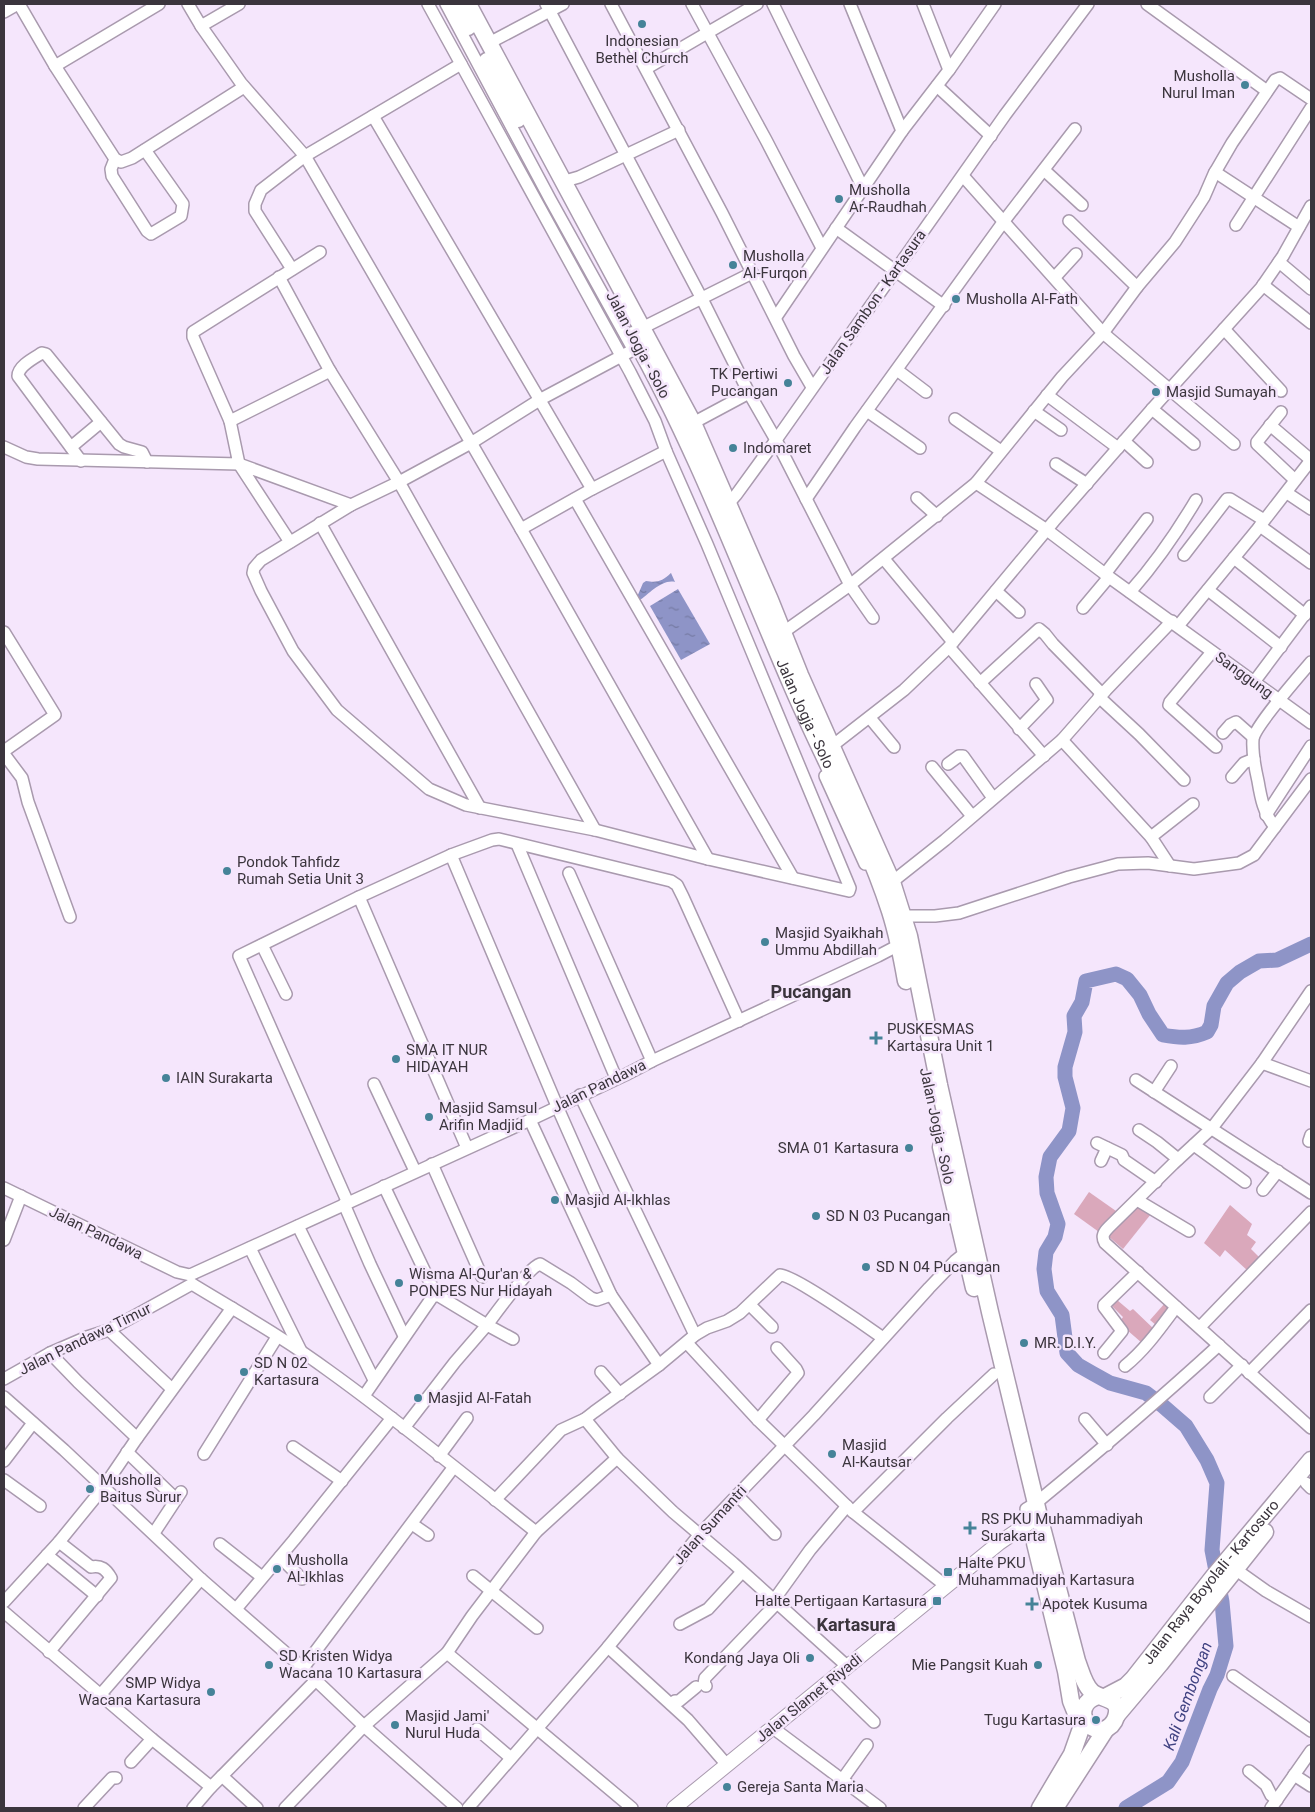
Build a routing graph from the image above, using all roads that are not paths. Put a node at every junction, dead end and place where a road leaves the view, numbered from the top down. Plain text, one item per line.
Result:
1 (18, 4) edge
2 (159, 4) edge
3 (188, 4) edge
4 (239, 4) edge
5 (428, 4) edge
6 (446, 4) edge
7 (456, 4) edge
8 (468, 4) edge
9 (563, 4) edge
10 (611, 4) edge
11 (692, 4) edge
12 (757, 4) edge
13 (772, 4) edge
14 (850, 4) edge
15 (923, 4) edge
16 (995, 4) edge
17 (1088, 4) edge
18 (1147, 4) edge
19 (548, 7) edge
20 (4, 12) edge
21 (202, 26) junction
22 (707, 32) junction
23 (489, 43) junction
24 (460, 64) junction
25 (55, 66) junction
26 (647, 68) junction
27 (949, 70) junction
28 (244, 86) junction
29 (937, 86) junction
30 (1268, 92) junction
31 (1311, 99) edge
32 (1311, 108) edge
33 (373, 116) junction
34 (1075, 128) dead end
35 (679, 130) junction
36 (902, 131) junction
37 (991, 136) junction
38 (145, 150) junction
39 (626, 155) junction
40 (305, 156) junction
41 (115, 159) junction
42 (1044, 170) junction
43 (1215, 172) junction
44 (963, 176) junction
45 (565, 181) junction
46 (863, 188) junction
47 (1254, 196) junction
48 (1082, 205) dead end
49 (1311, 206) edge
50 (1004, 221) junction
51 (1069, 221) dead end
52 (1236, 224) dead end
53 (1300, 227) junction
54 (836, 228) junction
55 (822, 248) junction
56 (320, 252) dead end
57 (1076, 254) dead end
58 (1279, 262) junction
59 (292, 269) junction
60 (896, 272) junction
61 (752, 273) junction
62 (279, 277) junction
63 (1055, 277) junction
64 (1137, 286) junction
65 (1261, 289) junction
66 (1311, 289) edge
67 (702, 299) junction
68 (944, 306) junction
69 (776, 317) junction
70 (621, 319) junction
71 (1311, 323) edge
72 (1224, 329) junction
73 (1102, 333) junction
74 (641, 341) junction
75 (620, 355) junction
76 (897, 370) junction
77 (330, 371) junction
78 (812, 387) junction
79 (1168, 390) junction
80 (1281, 391) dead end
81 (926, 392) dead end
82 (750, 393) junction
83 (1047, 395) junction
84 (541, 399) junction
85 (1152, 409) junction
86 (867, 411) junction
87 (1034, 411) junction
88 (1281, 412) dead end
89 (955, 419) dead end
90 (230, 421) junction
91 (101, 422) junction
92 (693, 424) junction
93 (1270, 425) junction
94 (1060, 430) dead end
95 (776, 440) junction
96 (470, 443) junction
97 (1194, 444) dead end
98 (1234, 444) dead end
99 (1121, 445) junction
100 (71, 447) junction
101 (4, 448) edge
102 (920, 448) dead end
103 (666, 451) junction
104 (1001, 451) junction
105 (81, 460) junction
106 (1311, 460) edge
107 (147, 462) junction
108 (1147, 462) dead end
109 (239, 464) junction
110 (1056, 464) dead end
111 (1295, 480) junction
112 (399, 482) junction
113 (976, 483) junction
114 (1086, 484) junction
115 (592, 488) junction
116 (1287, 492) junction
117 (917, 498) dead end
118 (575, 499) junction
119 (806, 499) junction
120 (1196, 500) dead end
121 (351, 505) junction
122 (723, 506) junction
123 (1311, 509) edge
124 (937, 516) junction
125 (1147, 519) dead end
126 (320, 523) junction
127 (1262, 523) junction
128 (521, 529) junction
129 (1047, 530) junction
130 (290, 542) junction
131 (1184, 556) dead end
132 (884, 558) junction
133 (1234, 558) junction
134 (1311, 563) edge
135 (1107, 576) junction
136 (850, 585) junction
137 (1208, 590) junction
138 (996, 591) junction
139 (1130, 592) junction
140 (1083, 608) dead end
141 (1308, 610) edge
142 (1020, 612) dead end
143 (873, 618) dead end
144 (1175, 624) junction
145 (4, 632) edge
146 (778, 636) junction
147 (951, 644) junction
148 (1281, 647) junction
149 (1212, 652) junction
150 (1311, 662) edge
151 (1254, 682) junction
152 (980, 683) junction
153 (1036, 684) dead end
154 (1101, 695) junction
155 (1279, 700) junction
156 (870, 718) junction
157 (1311, 723) edge
158 (1019, 729) junction
159 (1223, 733) dead end
160 (1253, 737) junction
161 (1062, 740) junction
162 (832, 746) junction
163 (1311, 746) edge
164 (894, 747) dead end
165 (1216, 747) dead end
166 (4, 752) edge
167 (1044, 756) junction
168 (1254, 760) junction
169 (948, 764) dead end
170 (932, 767) dead end
171 (1232, 777) dead end
172 (1311, 778) edge
173 (1184, 780) dead end
174 (993, 798) junction
175 (1193, 804) dead end
176 (480, 808) junction
177 (1266, 815) junction
178 (972, 816) junction
179 (1276, 828) junction
180 (595, 830) junction
181 (1151, 836) junction
182 (517, 844) junction
183 (451, 855) junction
184 (708, 859) junction
185 (1170, 866) junction
186 (569, 873) dead end
187 (793, 878) junction
188 (886, 883) junction
189 (359, 897) junction
190 (903, 916) junction
191 (70, 917) dead end
192 (262, 945) junction
193 (898, 945) junction
194 (1311, 991) edge
195 (286, 994) dead end
196 (739, 1021) junction
197 (652, 1061) junction
198 (1262, 1063) junction
199 (1171, 1066) dead end
200 (616, 1078) junction
201 (1136, 1080) dead end
202 (1311, 1081) edge
203 (374, 1084) dead end
204 (934, 1086) junction
205 (1154, 1092) junction
206 (580, 1095) junction
207 (557, 1106) junction
208 (530, 1120) junction
209 (1212, 1128) junction
210 (1138, 1130) dead end
211 (1194, 1145) junction
212 (467, 1148) junction
213 (1178, 1159) junction
214 (1101, 1161) dead end
215 (432, 1164) junction
216 (415, 1171) junction
217 (1278, 1172) junction
218 (1156, 1182) junction
219 (1245, 1182) dead end
220 (384, 1186) junction
221 (4, 1188) edge
222 (1263, 1190) dead end
223 (1311, 1193) edge
224 (21, 1196) junction
225 (598, 1199) dead end
226 (1137, 1200) junction
227 (346, 1204) junction
228 (1311, 1212) edge
229 (298, 1226) junction
230 (1189, 1231) dead end
231 (4, 1240) edge
232 (250, 1248) junction
233 (965, 1253) junction
234 (1138, 1272) junction
235 (482, 1277) dead end
236 (190, 1280) junction
237 (436, 1295) junction
238 (610, 1295) junction
239 (750, 1305) junction
240 (1176, 1306) junction
241 (232, 1308) junction
242 (1311, 1310) edge
243 (487, 1325) junction
244 (1200, 1327) junction
245 (772, 1328) dead end
246 (109, 1330) junction
247 (404, 1336) junction
248 (277, 1337) junction
249 (884, 1338) junction
250 (513, 1339) dead end
251 (691, 1339) junction
252 (1218, 1345) junction
253 (776, 1348) dead end
254 (50, 1353) junction
255 (302, 1353) junction
256 (1104, 1353) dead end
257 (659, 1365) junction
258 (1125, 1366) dead end
259 (1246, 1369) junction
260 (601, 1372) dead end
261 (994, 1374) junction
262 (4, 1379) edge
263 (374, 1380) junction
264 (172, 1389) junction
265 (620, 1394) junction
266 (364, 1396) junction
267 (4, 1397) edge
268 (1210, 1397) dead end
269 (392, 1418) junction
270 (467, 1418) dead end
271 (585, 1419) junction
272 (1085, 1419) dead end
273 (758, 1420) junction
274 (34, 1423) junction
275 (404, 1428) junction
276 (1311, 1428) edge
277 (137, 1438) junction
278 (1107, 1445) junction
279 (784, 1446) junction
280 (293, 1447) dead end
281 (127, 1452) junction
282 (204, 1454) dead end
283 (439, 1456) junction
284 (617, 1458) junction
285 (1311, 1460) edge
286 (4, 1461) edge
287 (1022, 1467) junction
288 (454, 1468) junction
289 (4, 1480) edge
290 (342, 1481) junction
291 (1310, 1483) edge
292 (103, 1488) junction
293 (737, 1495) junction
294 (495, 1500) junction
295 (40, 1506) dead end
296 (850, 1509) junction
297 (1033, 1512) junction
298 (412, 1524) junction
299 (536, 1532) junction
300 (154, 1534) junction
301 (700, 1534) junction
302 (775, 1534) dead end
303 (428, 1535) dead end
304 (59, 1542) junction
305 (220, 1544) dead end
306 (48, 1555) junction
307 (280, 1557) junction
308 (742, 1572) junction
309 (1225, 1572) junction
310 (472, 1576) dead end
311 (262, 1578) junction
312 (201, 1579) junction
313 (302, 1579) dead end
314 (946, 1586) junction
315 (492, 1590) junction
316 (97, 1596) junction
317 (4, 1602) edge
318 (776, 1602) junction
319 (236, 1609) junction
320 (4, 1612) edge
321 (1311, 1617) edge
322 (680, 1624) dead end
323 (537, 1628) dead end
324 (608, 1647) junction
325 (49, 1652) junction
326 (447, 1653) junction
327 (848, 1667) junction
328 (304, 1668) junction
329 (1233, 1676) dead end
330 (316, 1680) junction
331 (832, 1680) junction
332 (101, 1694) junction
333 (1102, 1696) junction
334 (671, 1704) junction
335 (1117, 1715) junction
336 (1084, 1718) junction
337 (874, 1722) dead end
338 (364, 1726) junction
339 (772, 1728) junction
340 (477, 1729) dead end
341 (538, 1729) junction
342 (1106, 1729) junction
343 (1311, 1732) edge
344 (152, 1739) junction
345 (867, 1745) dead end
346 (1311, 1751) edge
347 (511, 1758) junction
348 (131, 1762) dead end
349 (727, 1765) junction
350 (1249, 1771) dead end
351 (1294, 1775) junction
352 (222, 1776) junction
353 (116, 1778) dead end
354 (842, 1780) junction
355 (1311, 1786) edge
356 (211, 1787) junction
357 (443, 1804) edge
358 (864, 1804) edge
359 (1274, 1804) edge
360 (84, 1808) edge
361 (193, 1808) edge
362 (257, 1808) edge
363 (286, 1808) edge
364 (457, 1808) edge
365 (468, 1808) edge
366 (632, 1808) edge
367 (674, 1808) edge
368 (880, 1808) edge
369 (1040, 1808) edge
370 (1055, 1808) edge

1 - 20 street
1 - 25 street
2 - 25 street
3 - 21 street
4 - 21 street
5 - 24 street
6 - 70 street
7 - 70 highway, Jalan Jogja - Solo
8 - 23 highway, Jalan Jogja - Solo
9 - 19 street
10 - 26 street
11 - 22 street
12 - 22 street
13 - 46 street
14 - 36 street
15 - 27 street
16 - 27 street
17 - 37 street, Jalan Sambon - Kartasura
18 - 30 street
19 - 23 street
19 - 39 street
21 - 28 street
22 - 26 street
22 - 55 street
23 - 45 highway, Jalan Jogja - Solo
24 - 33 street
24 - 75 street
25 - 41 street
26 - 35 street
27 - 29 street
28 - 38 street
28 - 40 street
29 - 36 street
29 - 37 street
30 - 31 street
30 - 43 street
32 - 47 street
33 - 40 street
33 - 84 street
34 - 42 street
35 - 39 street
35 - 61 street
36 - 46 street
37 - 44 street, Jalan Sambon - Kartasura
38 - 41 street
38 - 41 street
39 - 45 street
39 - 67 street
40 - 59 street
40 - 96 street
42 - 48 street
42 - 50 street
43 - 47 street
43 - 64 street
44 - 50 street
44 - 60 street, Jalan Sambon - Kartasura
45 - 74 highway, Jalan Jogja - Solo
46 - 54 street
47 - 52 street
47 - 53 street
49 - 53 street
50 - 63 street
50 - 68 street
51 - 64 street
53 - 58 street
54 - 55 street
54 - 60 street
55 - 69 street
56 - 59 street
57 - 63 street
58 - 65 street
58 - 66 street
59 - 62 street
60 - 68 street
60 - 78 street, Jalan Sambon - Kartasura
61 - 67 street
61 - 69 street
62 - 77 street
62 - 90 street
63 - 73 street
64 - 73 street
65 - 71 street
65 - 72 street
67 - 74 street
67 - 82 street
68 - 76 street
69 - 78 street
70 - 74 highway, Jalan Jogja - Solo
72 - 79 street
72 - 80 street
73 - 79 street
73 - 83 street
74 - 75 street
74 - 92 highway, Jalan Jogja - Solo
74 - 122 highway, Jalan Jogja - Solo
74 - 188 street
75 - 84 street
75 - 103 street
76 - 81 street
76 - 86 street
77 - 90 street
77 - 112 street
78 - 95 street, Jalan Sambon - Kartasura
79 - 85 street
79 - 98 street
82 - 92 street
82 - 95 street
83 - 87 street
83 - 99 street
84 - 96 street
84 - 115 street
85 - 97 street
85 - 99 street
86 - 102 street
86 - 119 street
87 - 94 street
87 - 104 street
88 - 93 street
89 - 104 street
90 - 109 street
91 - 100 street
91 - 100 street
91 - 107 street
92 - 122 highway, Jalan Jogja - Solo
93 - 106 street
93 - 111 street
95 - 119 street
95 - 122 street, Jalan Sambon - Kartasura
96 - 112 street
96 - 128 street
99 - 108 street
99 - 114 street
100 - 105 street
101 - 105 street
103 - 115 street
103 - 187 street
104 - 113 street
105 - 107 street
106 - 111 street
107 - 109 street
109 - 121 street
109 - 130 street
110 - 114 street
111 - 116 street
112 - 121 street
112 - 180 street
113 - 124 street
113 - 129 street, Sanggung
114 - 129 street
115 - 118 street
116 - 123 street
116 - 127 street
117 - 124 street
118 - 128 street
118 - 187 street
119 - 136 street
120 - 139 street
121 - 126 street
122 - 146 highway, Jalan Jogja - Solo
124 - 132 street
125 - 135 street
126 - 130 street
126 - 176 street
127 - 131 street
127 - 133 street
127 - 134 street
128 - 184 street
129 - 135 street, Sanggung
129 - 138 street
130 - 176 street
132 - 136 street
132 - 147 street
133 - 137 street
133 - 141 street
135 - 139 street, Sanggung
135 - 140 street
136 - 143 street
136 - 146 street
137 - 144 street
137 - 148 street
138 - 142 street
138 - 147 street
139 - 144 street, Sanggung
141 - 148 street
144 - 149 street, Sanggung
144 - 154 street
145 - 166 street
146 - 162 highway, Jalan Jogja - Solo
146 - 188 highway, Jalan Jogja - Solo
147 - 152 street
147 - 156 street
148 - 151 street
149 - 151 street, Sanggung
149 - 165 street
150 - 155 street
151 - 155 street, Sanggung
152 - 154 street
152 - 158 street
153 - 158 street
154 - 161 street
154 - 173 street
155 - 157 street, Sanggung
155 - 160 street
156 - 162 street
156 - 164 street
158 - 167 street
159 - 160 street
160 - 168 street
161 - 167 street
161 - 181 street
162 - 188 highway, Jalan Jogja - Solo
163 - 177 street
166 - 191 street
167 - 174 street
168 - 171 street
168 - 177 street
169 - 174 street
170 - 178 street
172 - 179 street
174 - 178 street
175 - 181 street
176 - 180 street
177 - 179 street
178 - 188 street
179 - 185 street
180 - 184 street
181 - 185 street
182 - 183 street
182 - 196 street
182 - 200 street
183 - 189 street
183 - 207 street
184 - 187 street
185 - 190 street
186 - 197 street
188 - 190 highway, Jalan Jogja - Solo
188 - 193 highway, Jalan Jogja - Solo
189 - 192 street
189 - 212 street
190 - 204 highway, Jalan Jogja - Solo
192 - 195 street
192 - 227 street
193 - 196 street, Jalan Pandawa
193 - 204 highway, Jalan Jogja - Solo
194 - 198 street
196 - 197 street, Jalan Pandawa
197 - 200 street, Jalan Pandawa
198 - 202 street
198 - 209 street
199 - 205 street
200 - 206 street, Jalan Pandawa
201 - 205 street
203 - 216 street
204 - 233 highway, Jalan Jogja - Solo
204 - 287 highway, Jalan Jogja - Solo
205 - 209 street
206 - 207 street, Jalan Pandawa
206 - 251 street
207 - 208 street, Jalan Pandawa
207 - 225 street
208 - 212 street, Jalan Pandawa
208 - 238 street
209 - 211 street
209 - 217 street
210 - 213 street
211 - 213 street
211 - 219 street
212 - 215 street, Jalan Pandawa
213 - 218 street
214 - 218 street
215 - 216 street, Jalan Pandawa
215 - 235 street
216 - 220 street, Jalan Pandawa
217 - 222 street
217 - 223 street
218 - 226 street
220 - 227 street, Jalan Pandawa
220 - 237 street
221 - 224 street, Jalan Pandawa
224 - 231 street
224 - 236 street, Jalan Pandawa
226 - 230 street
226 - 234 street
227 - 229 street, Jalan Pandawa
227 - 247 street
228 - 244 street
229 - 232 street, Jalan Pandawa
229 - 263 street
232 - 236 street, Jalan Pandawa
232 - 255 street
233 - 249 street, Jalan Sumantri
233 - 261 highway, Jalan Jogja - Solo
234 - 240 street
234 - 256 street
236 - 241 street
236 - 246 street, Jalan Pandawa Timur
237 - 243 street
237 - 247 street
238 - 243 street
238 - 257 street
239 - 245 street
239 - 249 street
239 - 251 street
240 - 244 street
240 - 258 street
241 - 248 street
241 - 264 street
242 - 259 street
243 - 250 street
243 - 275 street
244 - 252 street
246 - 254 street, Jalan Pandawa Timur
246 - 264 street
247 - 263 street
248 - 255 street
248 - 282 street
249 - 279 street, Jalan Sumantri
251 - 257 street
251 - 273 street
252 - 259 street
252 - 278 street
253 - 273 street
254 - 262 street, Jalan Pandawa Timur
254 - 277 street
255 - 266 street
257 - 265 street
259 - 268 street
259 - 276 street
260 - 265 street
261 - 287 highway, Jalan Jogja - Solo
261 - 296 street
263 - 266 street
264 - 277 street
265 - 271 street
266 - 269 street
267 - 274 street
269 - 275 street
269 - 290 street
270 - 283 street
271 - 284 street
271 - 294 street
272 - 278 street
273 - 279 street
274 - 286 street
274 - 292 street
275 - 283 street
277 - 281 street
278 - 297 street
279 - 293 street, Jalan Sumantri
279 - 296 street
280 - 290 street
281 - 292 street
281 - 300 street
283 - 288 street
284 - 299 street
284 - 301 street
285 - 309 highway, Jalan Raya Boyolali - Kartosuro
287 - 297 highway
288 - 294 street
288 - 298 street
289 - 295 street
290 - 307 street
291 - 309 highway, Jalan Raya Boyolali - Kartosuro
292 - 300 street
292 - 304 street
293 - 301 street, Jalan Sumantri
293 - 302 street
294 - 299 street
296 - 314 street
296 - 318 street
297 - 314 main road, Jalan Slamet Riyadi
297 - 333 highway
297 - 336 highway
298 - 303 street
298 - 328 street
299 - 315 street
300 - 312 street
301 - 308 street
301 - 324 street, Jalan Sumantri
304 - 306 street
304 - 316 street
305 - 311 street
306 - 316 street
306 - 317 street
307 - 311 street
307 - 313 street
308 - 318 street
308 - 322 street
309 - 321 street
309 - 333 highway, Jalan Raya Boyolali - Kartosuro
309 - 335 highway, Jalan Raya Boyolali - Kartosuro
310 - 315 street
311 - 319 street
312 - 319 street
312 - 332 street
314 - 327 main road, Jalan Slamet Riyadi
315 - 323 street
315 - 326 street
316 - 325 street
318 - 327 street
318 - 334 street
319 - 328 street
320 - 325 street
324 - 334 street
324 - 341 street, Jalan Sumantri
325 - 332 street
326 - 338 street
326 - 341 street
327 - 331 main road, Jalan Slamet Riyadi
328 - 330 street
329 - 343 street
330 - 338 street
330 - 352 street
331 - 337 street
331 - 339 main road, Jalan Slamet Riyadi
332 - 344 street
333 - 335 highway
333 - 336 highway
334 - 349 street
335 - 342 highway
336 - 342 highway
336 - 369 highway
338 - 357 street
338 - 363 street
339 - 349 main road, Jalan Slamet Riyadi
339 - 354 street
340 - 347 street
341 - 347 street, Jalan Sumantri
341 - 366 street
342 - 370 highway
344 - 348 street
344 - 356 street
345 - 354 street
346 - 351 street
347 - 365 street, Jalan Sumantri
349 - 367 main road, Jalan Slamet Riyadi
350 - 359 street
351 - 355 street
351 - 359 street
352 - 356 street
352 - 362 street
353 - 360 street
354 - 358 street
356 - 361 street
357 - 364 street
358 - 368 street

